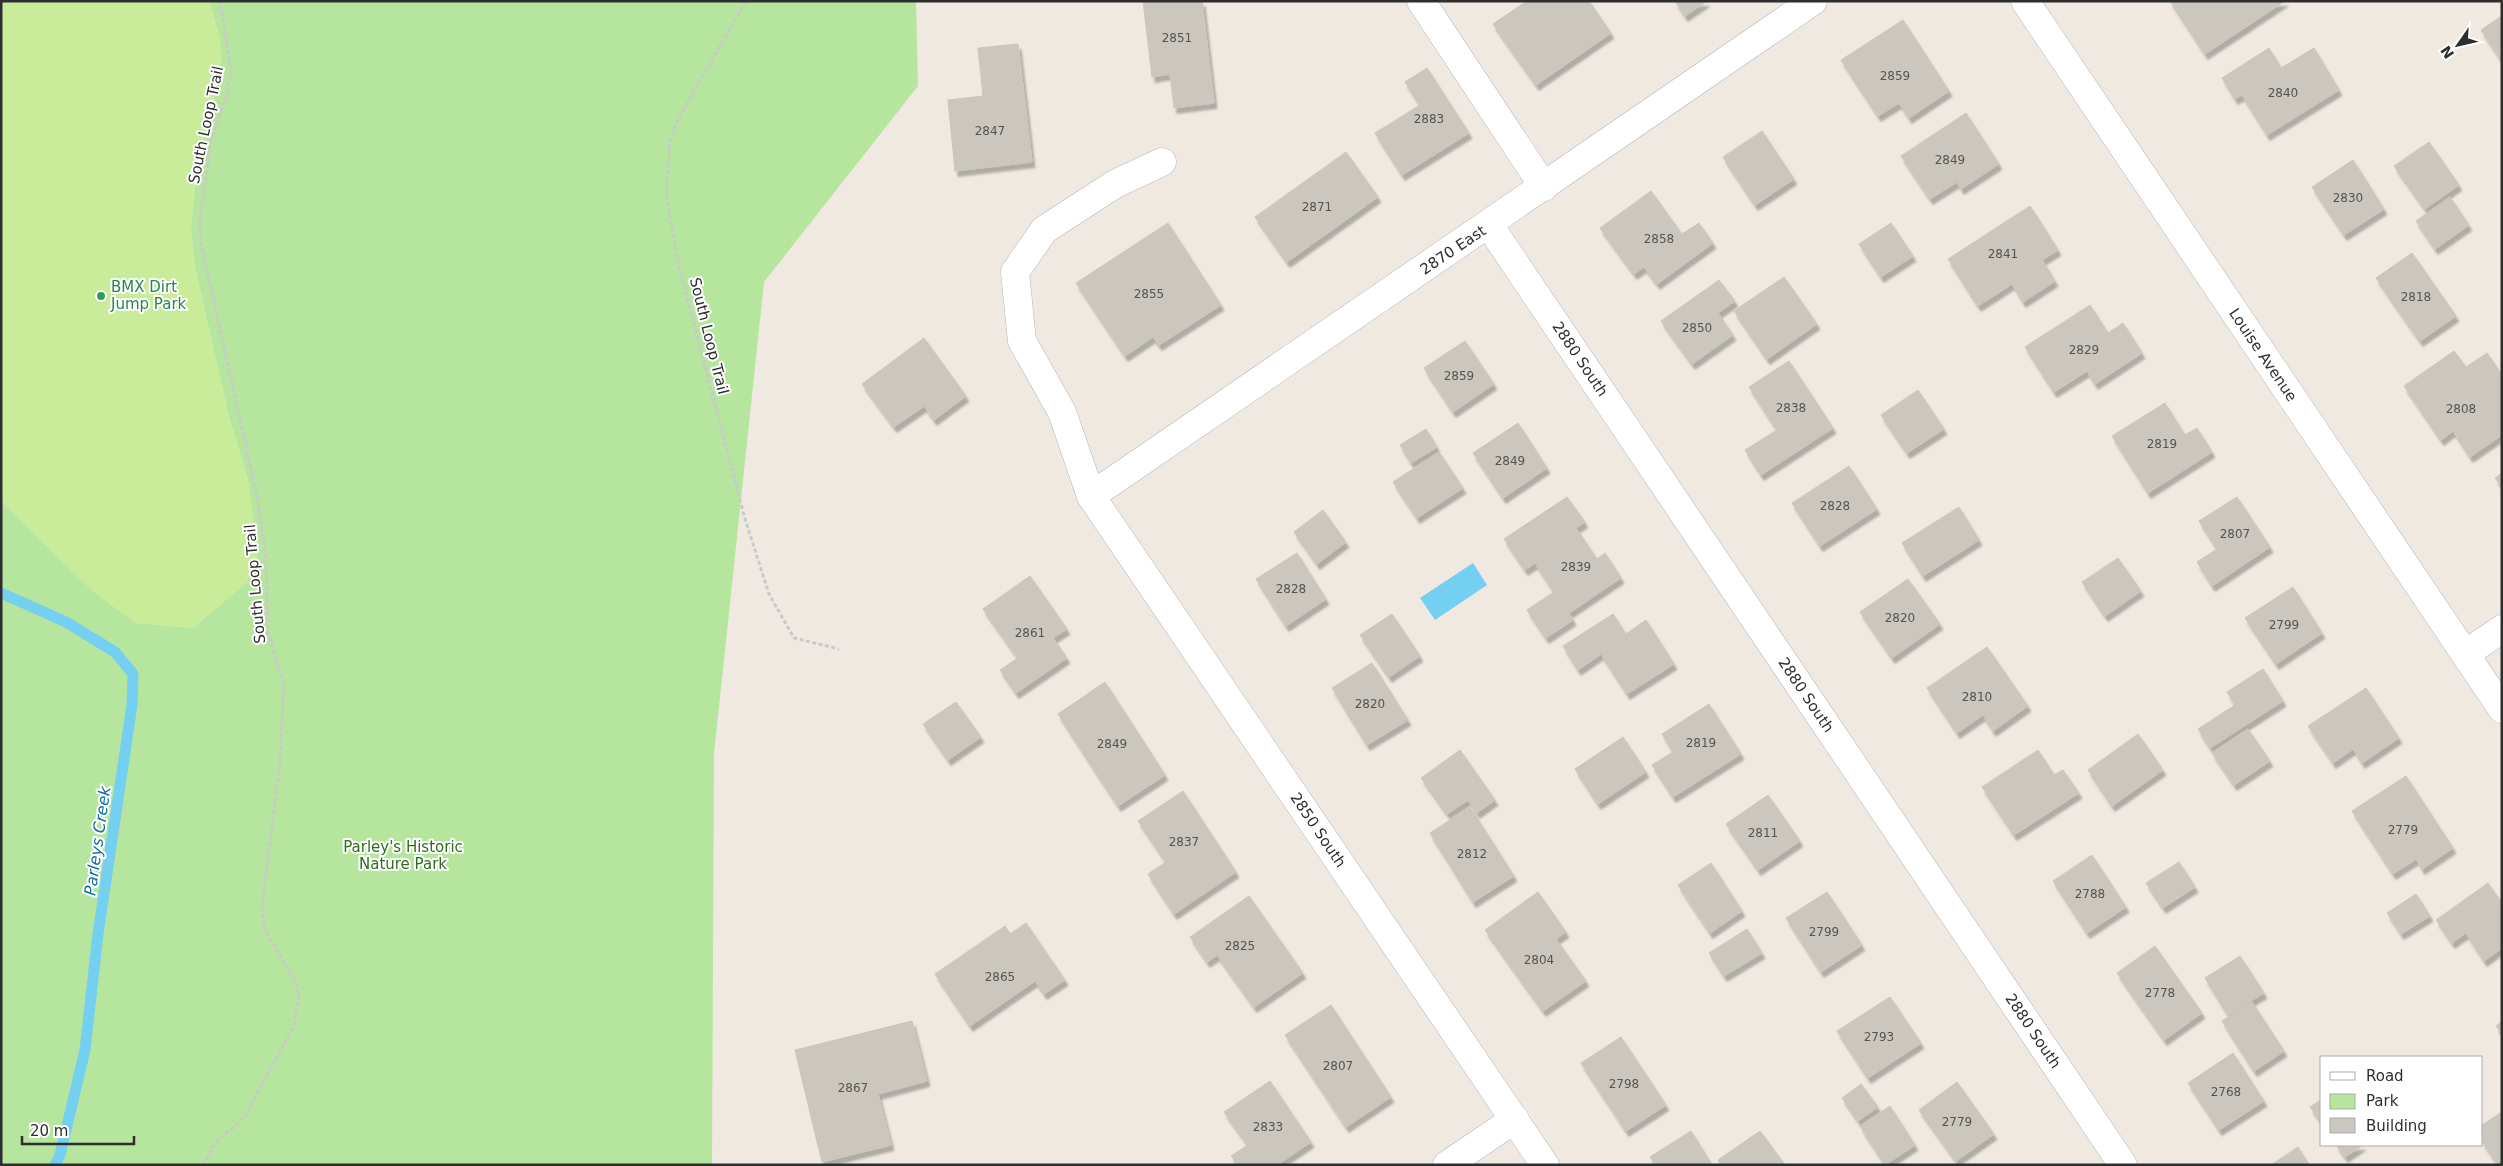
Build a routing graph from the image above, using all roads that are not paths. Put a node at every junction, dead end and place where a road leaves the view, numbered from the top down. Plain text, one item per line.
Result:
1 (1421, 1) edge
2 (1813, 1) edge
3 (2025, 1) edge
4 (1162, 162) dead end
5 (1544, 187) junction
6 (1489, 225) junction
7 (1091, 496) junction
8 (2502, 629) edge
9 (2465, 654) junction
10 (2502, 709) edge
11 (1514, 1119) junction
12 (1447, 1165) edge
13 (1545, 1165) edge
14 (2123, 1165) edge

1 - 5 street
2 - 5 street, 2870 East
3 - 9 street, Louise Avenue
4 - 7 street, 2850 South
5 - 6 street, 2870 East
6 - 7 street, 2870 East
6 - 14 street, 2880 South
7 - 11 street, 2850 South
8 - 9 street
9 - 10 street, Louise Avenue
11 - 12 street
11 - 13 street, 2850 South

